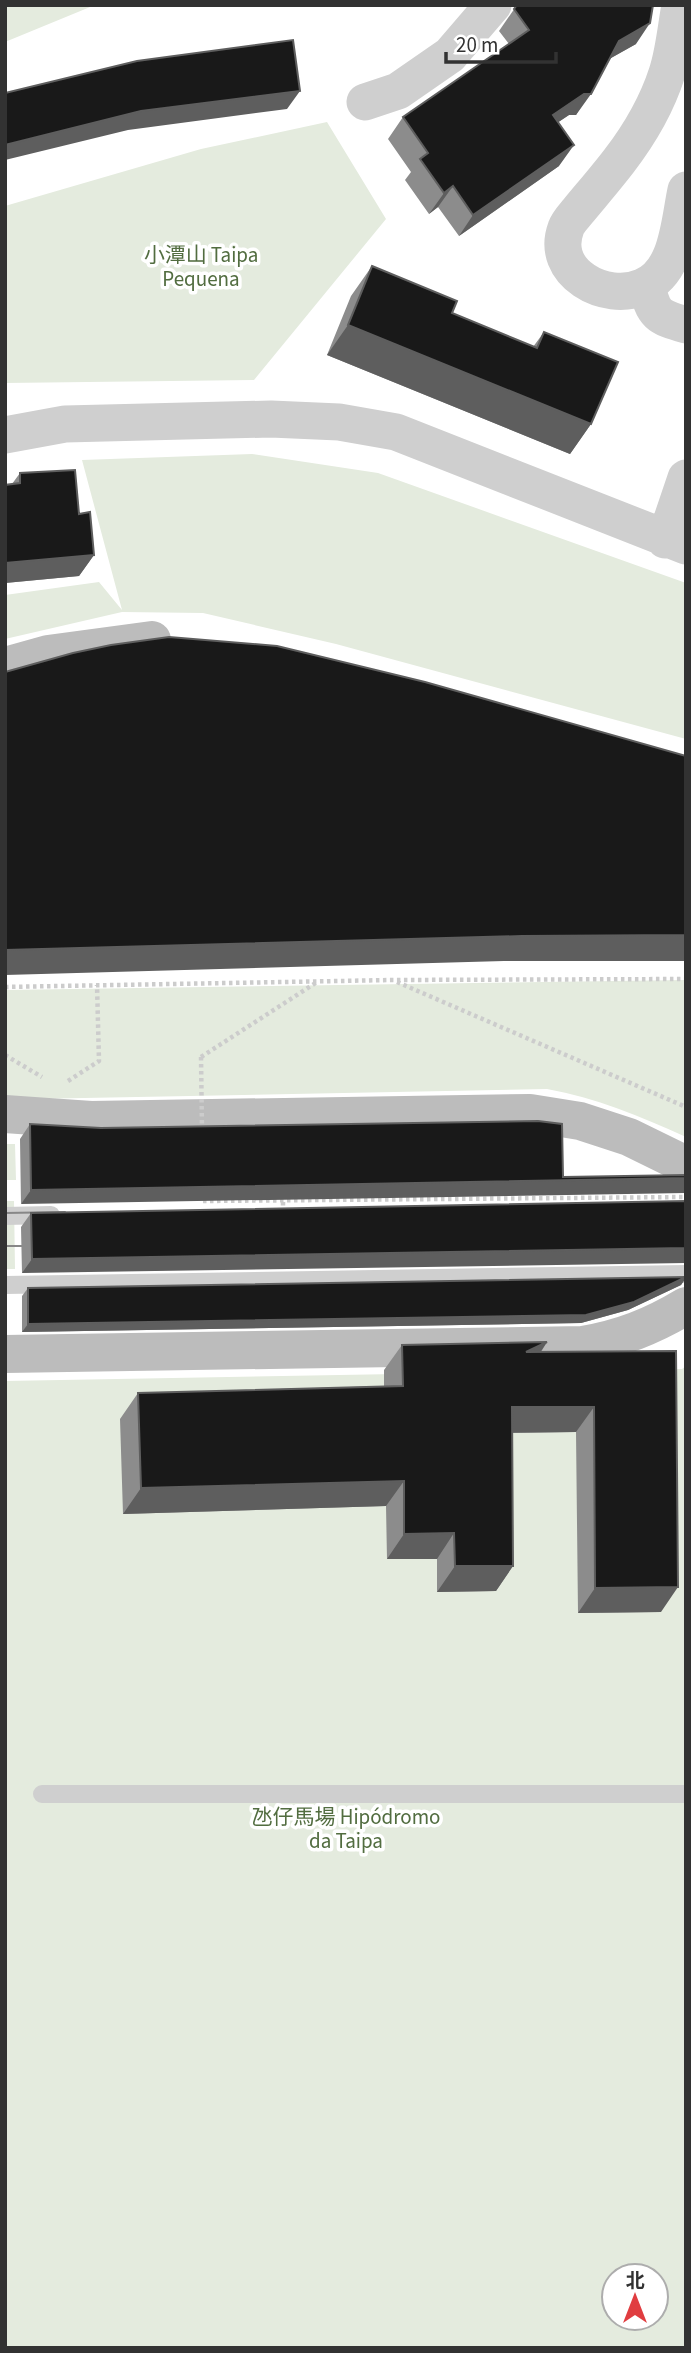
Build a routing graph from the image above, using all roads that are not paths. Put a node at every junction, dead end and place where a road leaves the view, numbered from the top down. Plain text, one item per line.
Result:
1 (493, 5) edge
2 (680, 5) edge
3 (365, 102) dead end
4 (686, 190) edge
5 (648, 285) junction
6 (686, 326) edge
7 (5, 435) edge
8 (686, 478) edge
9 (675, 543) edge
10 (190, 643) edge
11 (5, 666) edge
12 (5, 1114) edge
13 (686, 1165) edge
14 (72, 1215) edge
15 (5, 1216) edge
16 (686, 1274) edge
17 (5, 1285) edge
18 (686, 1307) edge
19 (5, 1354) edge
20 (42, 1794) dead end
21 (686, 1794) edge

1 - 3 street
2 - 5 street
4 - 5 street
5 - 6 street
7 - 9 street
8 - 9 street
10 - 11 main road
12 - 13 main road
14 - 15 lane
16 - 17 lane
18 - 19 main road
20 - 21 lane

